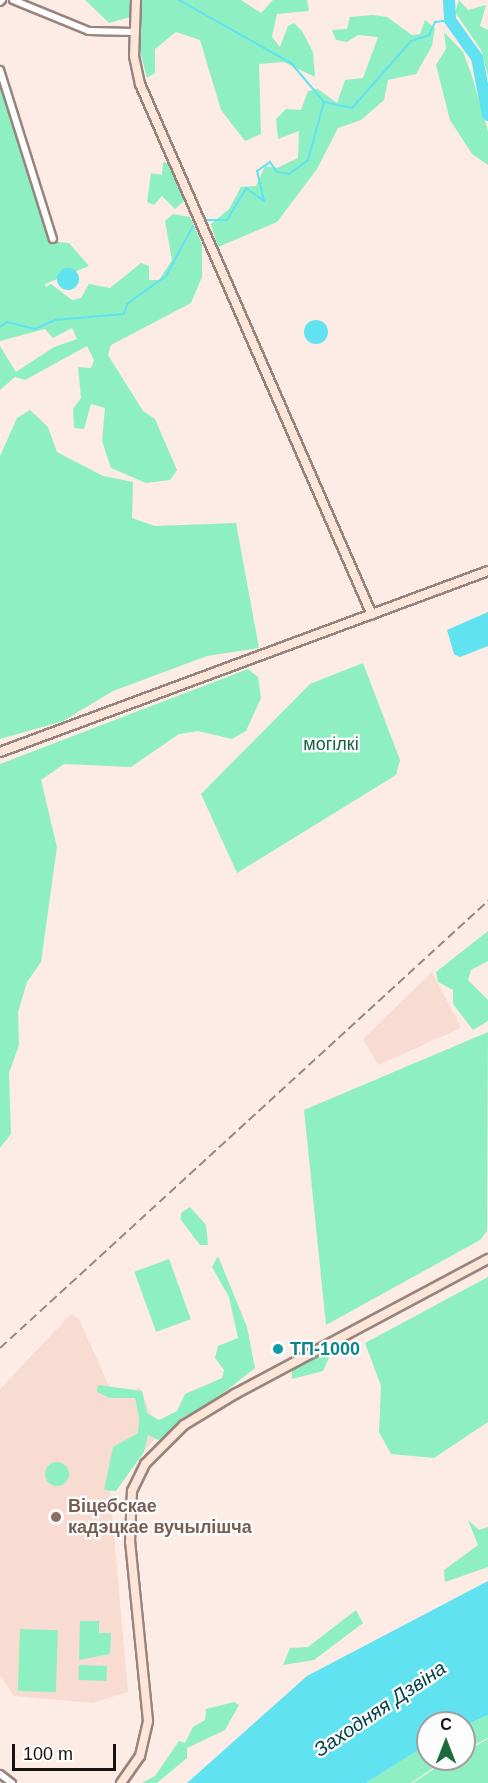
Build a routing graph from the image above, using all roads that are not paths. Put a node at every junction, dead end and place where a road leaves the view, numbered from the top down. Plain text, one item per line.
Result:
1 (13, 0) edge
2 (136, 0) edge
3 (133, 32) junction
4 (0, 70) edge
5 (53, 239) dead end
6 (488, 571) edge
7 (372, 615) junction
8 (0, 752) edge
9 (488, 1259) edge
10 (0, 1774) edge
11 (12, 1783) edge
12 (121, 1783) edge

1 - 3 street
2 - 3 street
3 - 7 street
4 - 5 street
6 - 7 street
7 - 8 street
9 - 12 street
10 - 11 street

